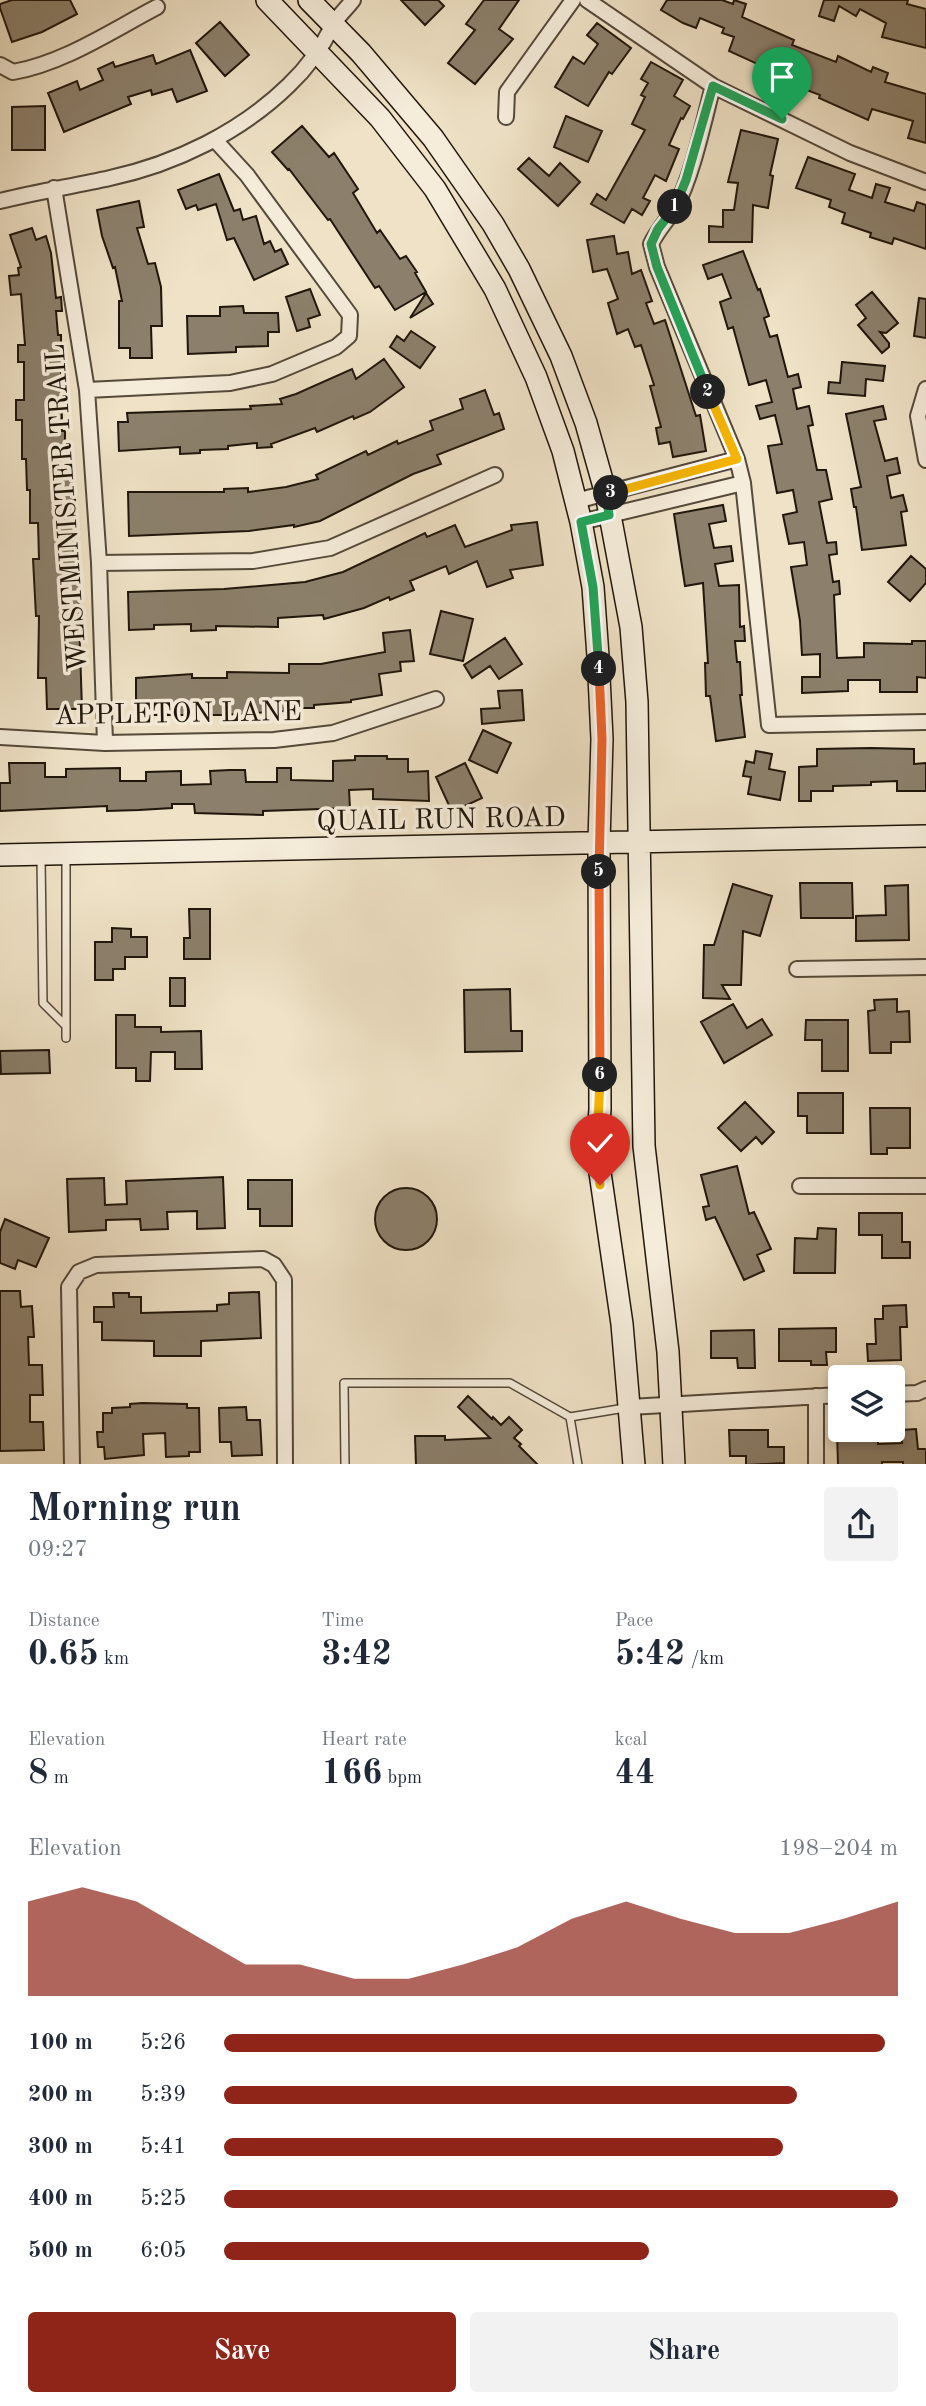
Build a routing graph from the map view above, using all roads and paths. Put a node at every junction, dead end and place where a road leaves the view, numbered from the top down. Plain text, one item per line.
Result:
1 (267, 0) edge
2 (309, 0) edge
3 (353, 0) edge
4 (573, 0) edge
5 (587, 0) edge
6 (157, 7) dead end
7 (333, 24) junction
8 (317, 53) junction
9 (6, 69) edge
10 (713, 86) junction
11 (506, 117) dead end
12 (215, 140) junction
13 (926, 182) edge
14 (54, 188) junction
15 (0, 201) edge
16 (926, 389) edge
17 (87, 390) junction
18 (737, 459) junction
19 (926, 460) edge
20 (495, 475) dead end
21 (743, 483) junction
22 (608, 504) junction
23 (579, 511) junction
24 (99, 564) junction
25 (436, 699) dead end
26 (926, 722) edge
27 (0, 737) edge
28 (105, 743) junction
29 (926, 836) edge
30 (599, 842) junction
31 (637, 842) junction
32 (66, 853) junction
33 (40, 854) junction
34 (0, 855) edge
35 (926, 967) edge
36 (797, 969) dead end
37 (66, 1027) junction
38 (66, 1038) dead end
39 (800, 1186) dead end
40 (926, 1186) edge
41 (926, 1388) edge
42 (905, 1393) edge
43 (816, 1396) junction
44 (828, 1396) edge
45 (672, 1403) junction
46 (630, 1407) junction
47 (570, 1417) junction
48 (72, 1464) edge
49 (285, 1464) edge
50 (345, 1464) edge
51 (578, 1464) edge
52 (634, 1464) edge
53 (674, 1464) edge
54 (816, 1464) edge

1 - 8 main road
2 - 7 main road
3 - 7 street
4 - 11 street
5 - 10 street
6 - 9 street
7 - 8 street
7 - 22 main road
8 - 12 street
8 - 23 main road
10 - 13 street
10 - 18 street
12 - 14 street
12 - 17 street
14 - 15 street
14 - 17 street, WESTMINISTER TRAIL
16 - 19 street
17 - 24 street, WESTMINISTER TRAIL
18 - 21 street
18 - 22 street
20 - 24 street
21 - 22 street
21 - 26 street
22 - 23 street
22 - 23 street
22 - 31 main road
23 - 30 main road
24 - 28 street, WESTMINISTER TRAIL
25 - 28 street, APPLETON LANE
27 - 28 street, APPLETON LANE
29 - 31 main road, QUAIL RUN ROAD
30 - 31 main road, QUAIL RUN ROAD
30 - 32 main road, QUAIL RUN ROAD
30 - 46 main road
31 - 45 main road
32 - 33 main road, QUAIL RUN ROAD
32 - 37 lane
33 - 34 main road, QUAIL RUN ROAD
33 - 37 lane
35 - 36 street
37 - 38 lane
39 - 40 street
41 - 42 street
43 - 44 street
43 - 45 street
43 - 54 street
45 - 46 street
45 - 53 main road
46 - 47 lane
46 - 52 main road
47 - 50 lane
47 - 51 lane
48 - 49 street

